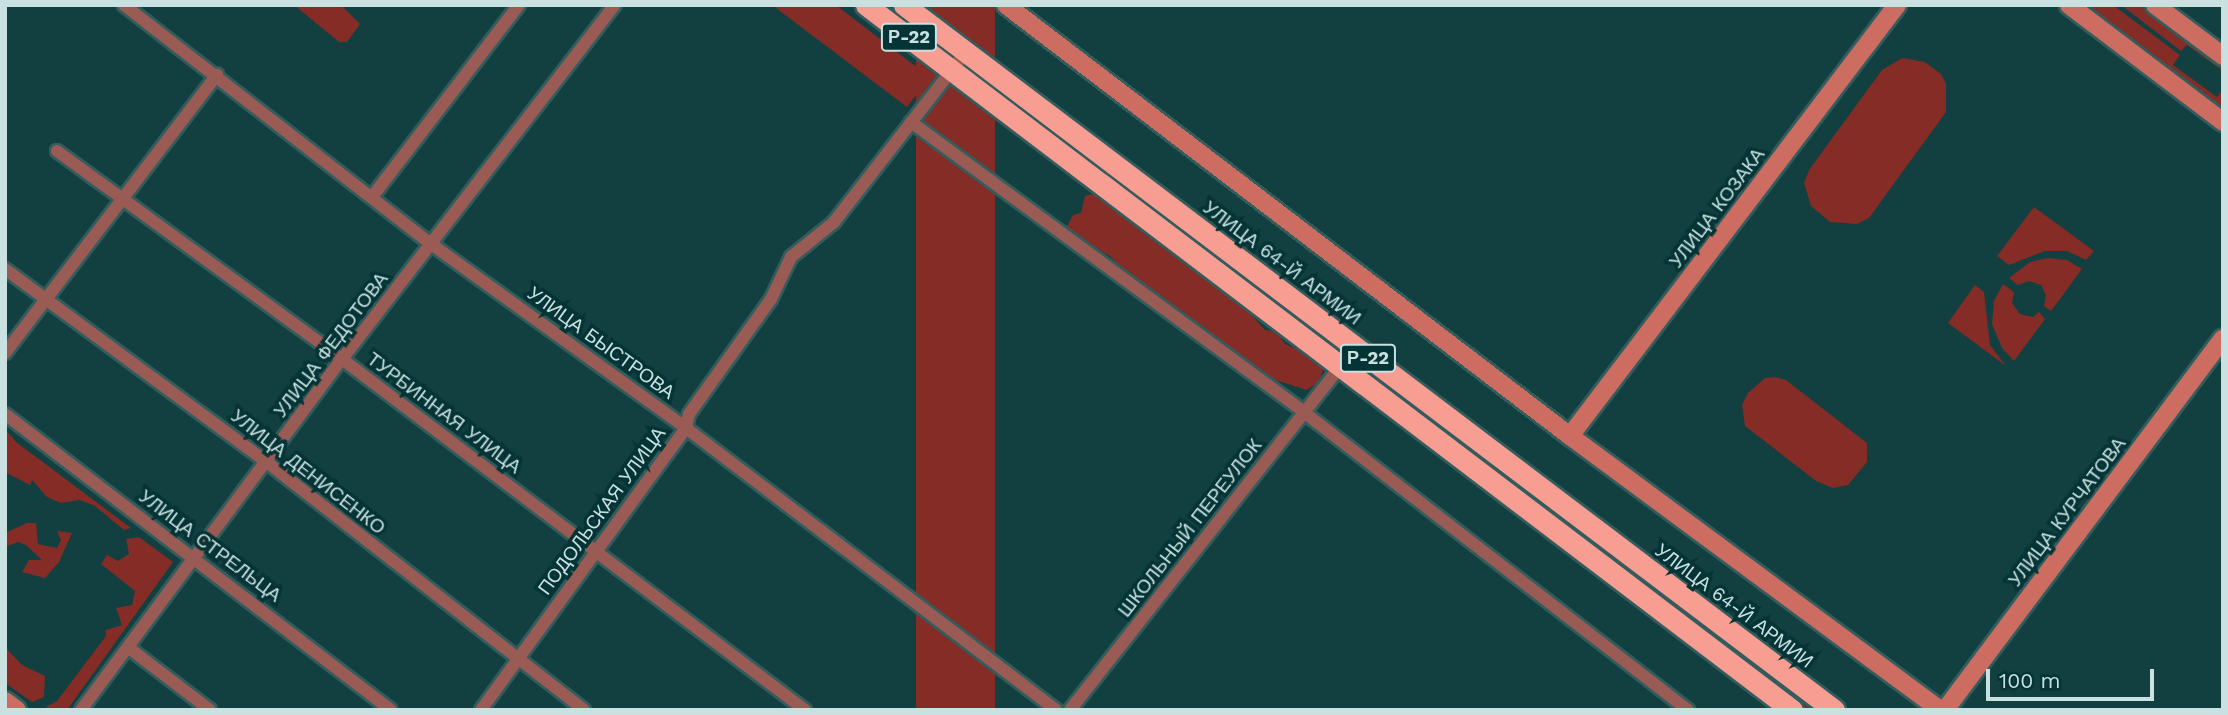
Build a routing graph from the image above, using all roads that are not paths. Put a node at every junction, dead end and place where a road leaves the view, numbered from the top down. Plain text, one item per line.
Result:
1 (124, 5) edge
2 (519, 5) edge
3 (615, 5) edge
4 (866, 5) edge
5 (904, 5) edge
6 (1006, 5) edge
7 (1897, 5) edge
8 (2069, 5) edge
9 (2155, 5) edge
10 (966, 52) junction
11 (2223, 56) edge
12 (953, 69) junction
13 (217, 75) junction
14 (911, 122) junction
15 (2223, 122) edge
16 (57, 151) dead end
17 (1152, 193) junction
18 (121, 197) junction
19 (372, 197) junction
20 (1136, 212) junction
21 (431, 244) junction
22 (5, 270) edge
23 (45, 300) junction
24 (2223, 338) edge
25 (5, 353) edge
26 (342, 359) junction
27 (1339, 368) junction
28 (1305, 413) junction
29 (5, 414) edge
30 (686, 428) junction
31 (1570, 436) junction
32 (268, 463) junction
33 (596, 553) junction
34 (195, 559) junction
35 (129, 649) junction
36 (518, 662) junction
37 (5, 701) edge
38 (17, 710) edge
39 (81, 710) edge
40 (210, 710) edge
41 (391, 710) edge
42 (481, 710) edge
43 (584, 710) edge
44 (805, 710) edge
45 (1056, 710) edge
46 (1070, 710) edge
47 (1688, 710) edge
48 (1792, 710) edge
49 (1834, 710) edge
50 (1942, 710) edge

1 - 13 street, УЛИЦА БЫСТРОВА
2 - 19 street
3 - 21 street, УЛИЦА ФЕДОТОВА
4 - 12 highway, Р-22
5 - 10 highway, УЛИЦА 64-Й АРМИИ / Р-22
6 - 31 street
7 - 31 street, УЛИЦА КОЗАКА
8 - 15 street
9 - 11 street
10 - 12 street, ПОДОЛЬСКАЯ УЛИЦА
10 - 17 highway, УЛИЦА 64-Й АРМИИ / Р-22
12 - 14 street, ПОДОЛЬСКАЯ УЛИЦА
12 - 20 highway, Р-22
13 - 18 street
13 - 19 street, УЛИЦА БЫСТРОВА
14 - 28 street
14 - 30 street, ПОДОЛЬСКАЯ УЛИЦА
16 - 18 street, ТУРБИННАЯ УЛИЦА
17 - 20 highway
17 - 49 highway, УЛИЦА 64-Й АРМИИ / Р-22
18 - 23 street
18 - 26 street, ТУРБИННАЯ УЛИЦА
19 - 21 street, УЛИЦА БЫСТРОВА
20 - 27 highway, Р-22
21 - 26 street, УЛИЦА ФЕДОТОВА
21 - 30 street, УЛИЦА БЫСТРОВА
22 - 23 street, УЛИЦА ДЕНИСЕНКО
23 - 25 street
23 - 32 street, УЛИЦА ДЕНИСЕНКО
24 - 50 street, УЛИЦА КУРЧАТОВА
26 - 32 street, УЛИЦА ФЕДОТОВА
26 - 33 street, ТУРБИННАЯ УЛИЦА
27 - 28 street, ШКОЛЬНЫЙ ПЕРЕУЛОК
27 - 48 highway, Р-22
28 - 46 street, ШКОЛЬНЫЙ ПЕРЕУЛОК
28 - 47 street
29 - 34 street, УЛИЦА СТРЕЛЬЦА
30 - 33 street, ПОДОЛЬСКАЯ УЛИЦА
30 - 45 street, УЛИЦА БЫСТРОВА
31 - 50 street
32 - 34 street, УЛИЦА ФЕДОТОВА
32 - 36 street, УЛИЦА ДЕНИСЕНКО
33 - 36 street, ПОДОЛЬСКАЯ УЛИЦА
33 - 44 street, ТУРБИННАЯ УЛИЦА
34 - 35 street, УЛИЦА ФЕДОТОВА
34 - 41 street, УЛИЦА СТРЕЛЬЦА
35 - 39 street, УЛИЦА ФЕДОТОВА
35 - 40 street
36 - 42 street, ПОДОЛЬСКАЯ УЛИЦА
36 - 43 street, УЛИЦА ДЕНИСЕНКО
37 - 38 street

